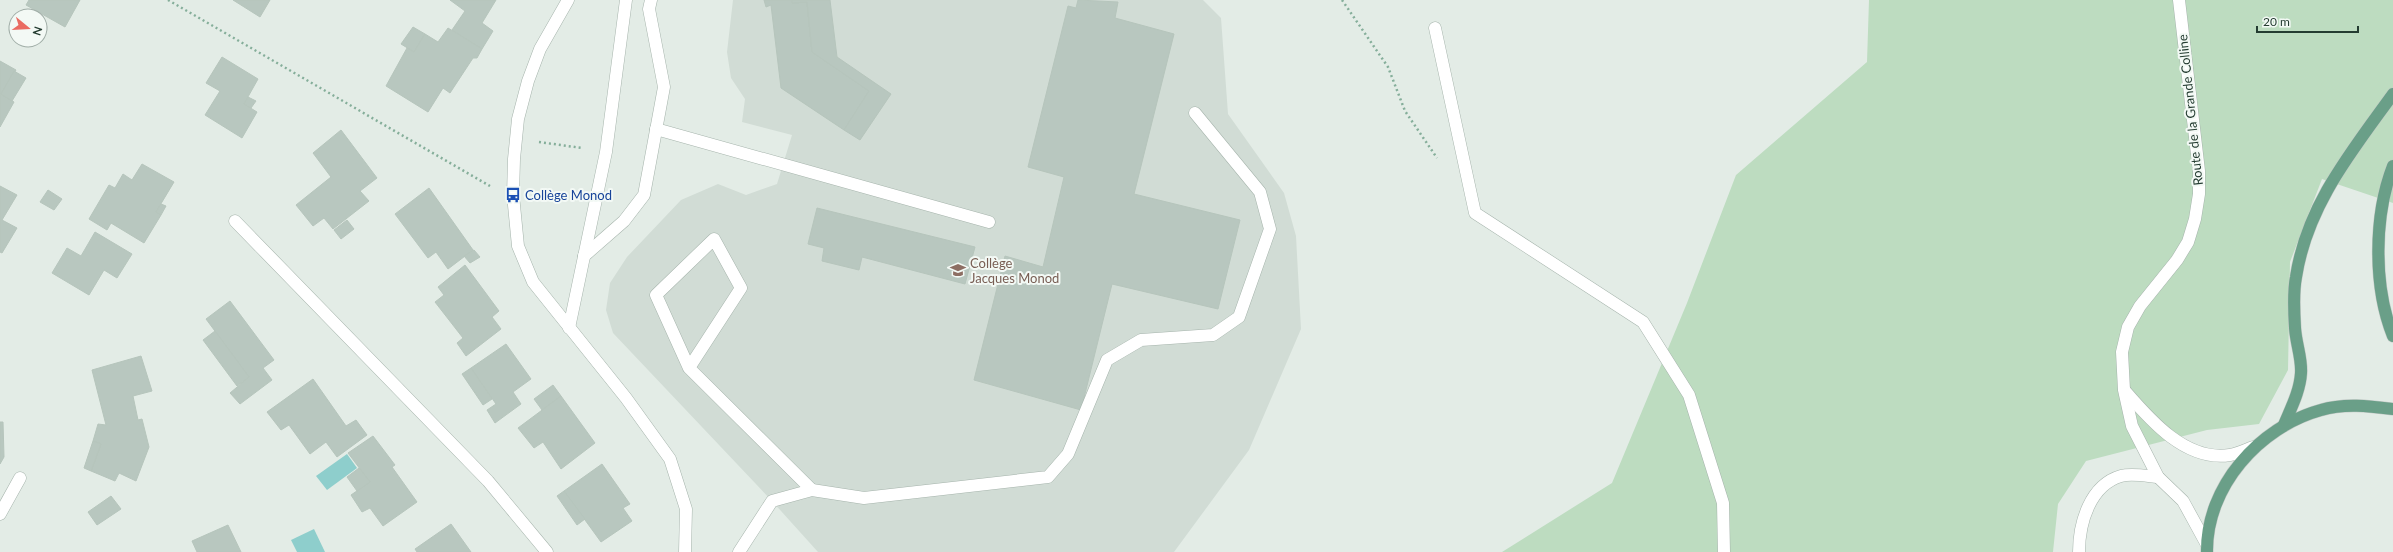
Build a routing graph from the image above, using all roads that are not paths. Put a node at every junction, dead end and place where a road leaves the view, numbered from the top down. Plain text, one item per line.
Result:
1 (568, 0) edge
2 (626, 0) edge
3 (651, 0) edge
4 (2179, 0) edge
5 (1435, 28) dead end
6 (2393, 94) edge
7 (1195, 113) dead end
8 (656, 129) junction
9 (2393, 166) edge
10 (235, 221) dead end
11 (989, 222) dead end
12 (584, 256) junction
13 (569, 328) junction
14 (2393, 336) edge
15 (689, 368) junction
16 (2124, 390) junction
17 (2393, 409) edge
18 (2284, 425) junction
19 (2253, 448) junction
20 (2158, 477) junction
21 (20, 478) dead end
22 (812, 490) junction
23 (0, 514) edge
24 (2207, 547) edge
25 (547, 552) edge
26 (685, 552) edge
27 (689, 552) edge
28 (739, 552) edge
29 (1724, 552) edge
30 (2079, 552) edge

1 - 13 street
2 - 12 street
3 - 8 street
4 - 16 street, Route de la Grande Colline
5 - 29 street
6 - 18 main road
7 - 22 street
8 - 11 street
8 - 12 street
9 - 14 main road
10 - 25 street
12 - 13 street
13 - 26 street
15 - 15 street
15 - 22 street
16 - 19 street
16 - 20 street, Route de la Grande Colline
17 - 18 main road
18 - 19 main road
19 - 24 main road
20 - 24 street, Route de la Grande Colline
20 - 30 street
21 - 23 street
22 - 28 street
26 - 27 street

